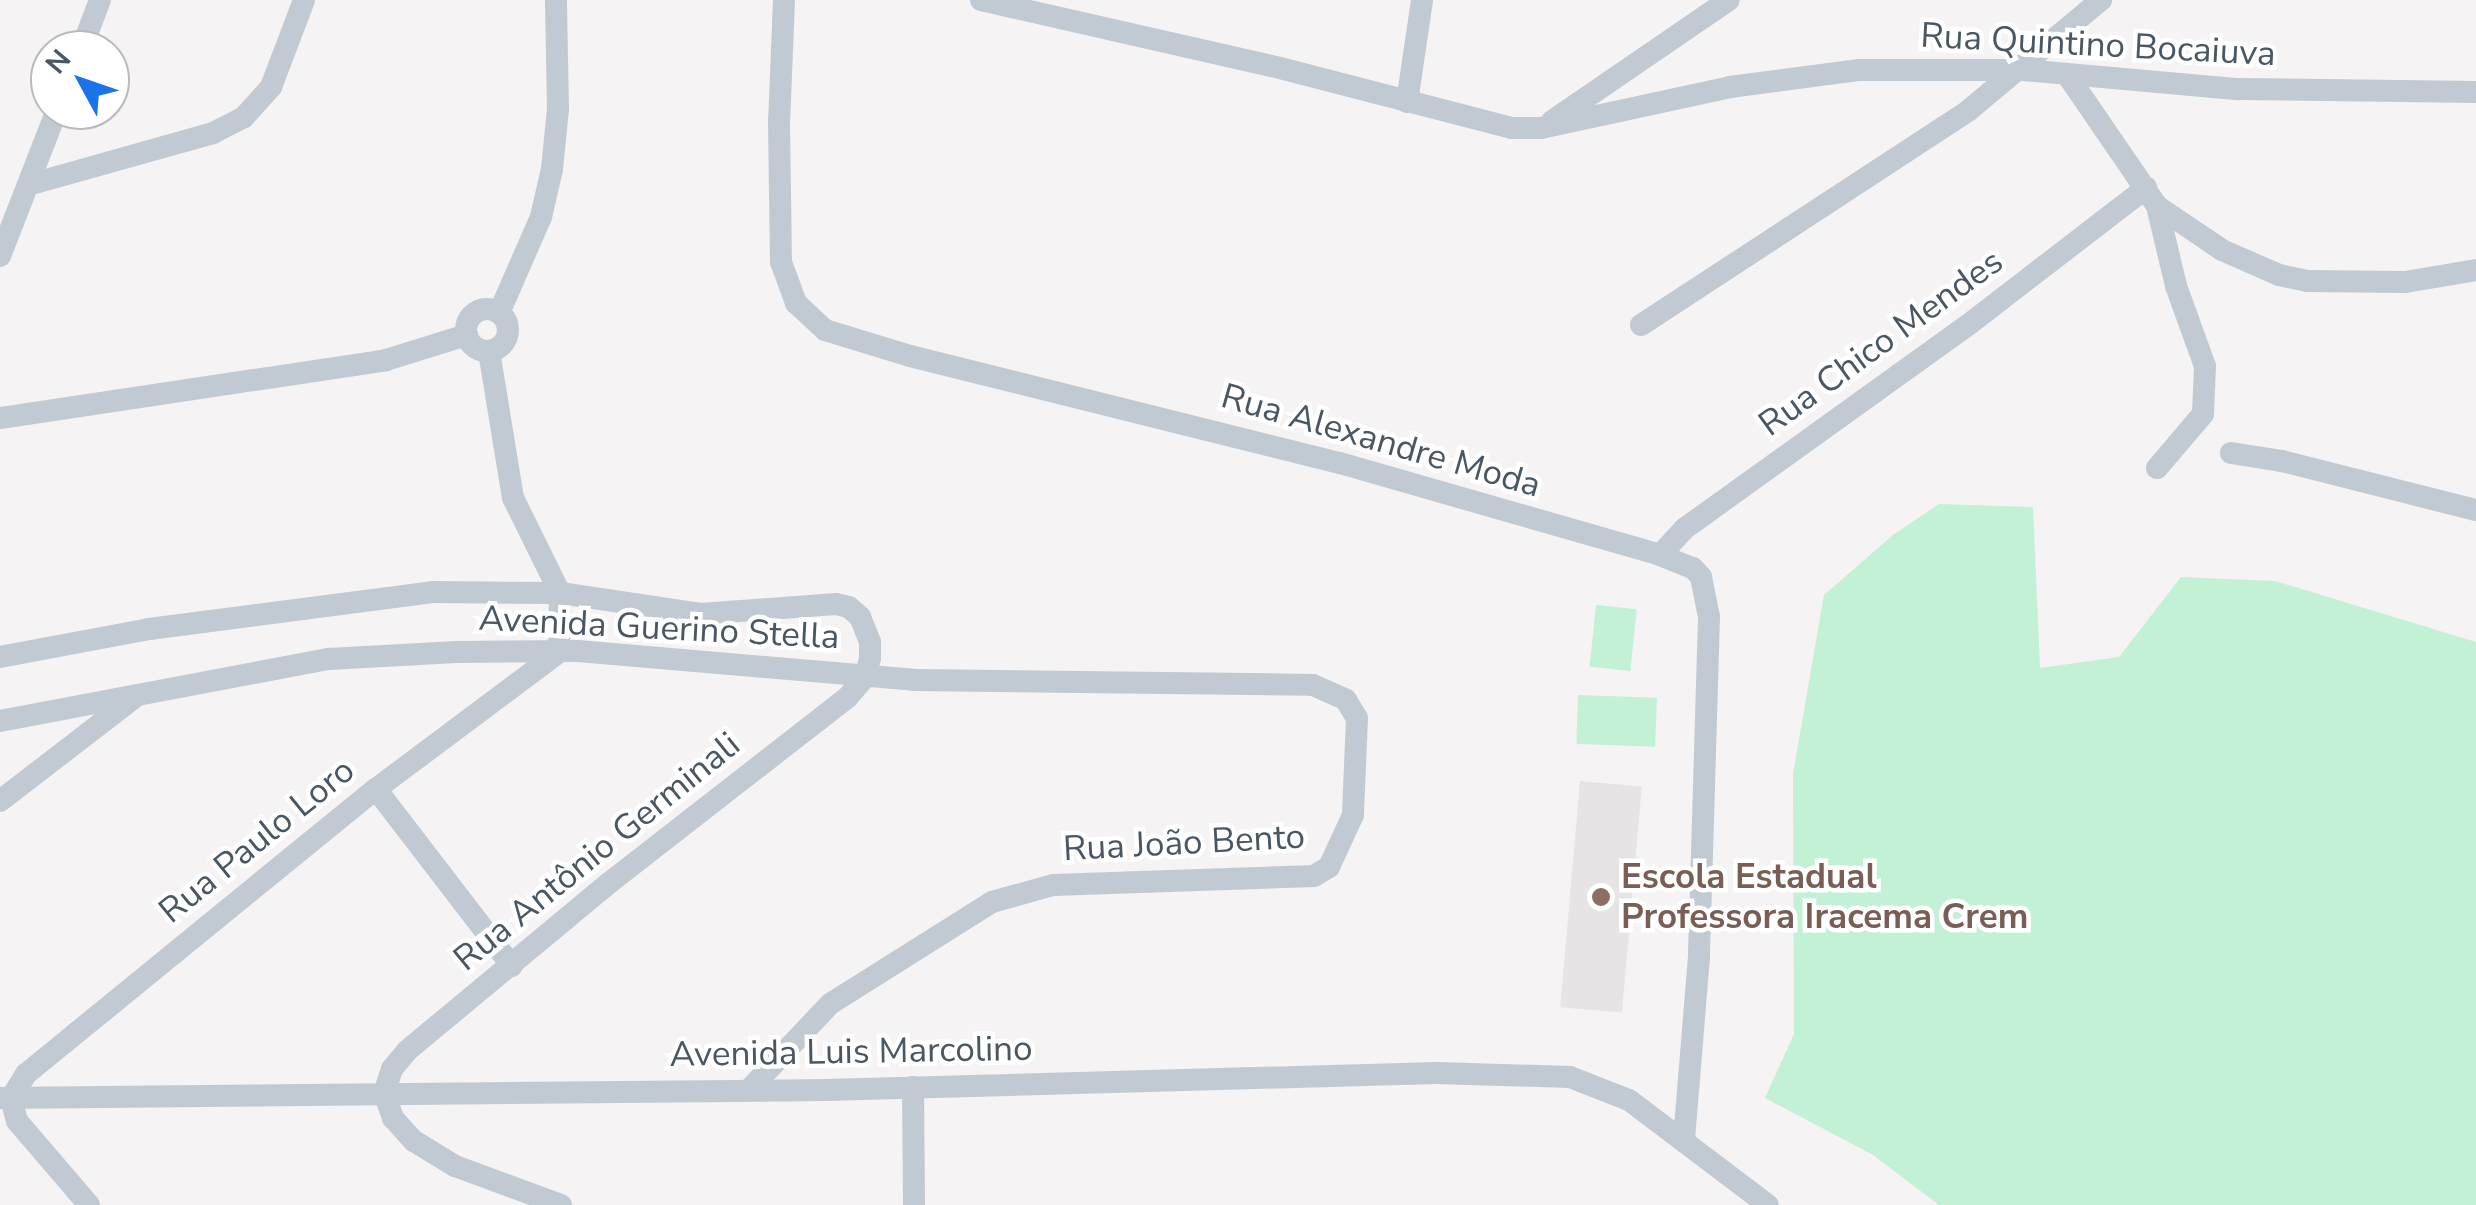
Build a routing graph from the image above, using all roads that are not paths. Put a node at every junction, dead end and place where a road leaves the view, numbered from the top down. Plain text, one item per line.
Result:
1 (100, 0) edge
2 (304, 0) edge
3 (556, 0) edge
4 (784, 0) edge
5 (981, 0) edge
6 (1422, 0) edge
7 (1729, 0) edge
8 (2101, 0) edge
9 (89, 30) edge
10 (2023, 70) junction
11 (2068, 76) junction
12 (2476, 92) edge
13 (1407, 102) junction
14 (1541, 128) junction
15 (49, 130) edge
16 (28, 185) junction
17 (2152, 197) junction
18 (0, 256) edge
19 (2476, 270) edge
20 (499, 313) junction
21 (1640, 324) dead end
22 (467, 335) junction
23 (489, 351) junction
24 (0, 418) edge
25 (2231, 454) dead end
26 (2157, 468) dead end
27 (2476, 510) edge
28 (1660, 555) junction
29 (560, 593) junction
30 (559, 652) junction
31 (0, 657) edge
32 (866, 676) junction
33 (138, 694) junction
34 (0, 721) edge
35 (376, 789) junction
36 (0, 802) edge
37 (512, 966) junction
38 (913, 1087) junction
39 (750, 1089) junction
40 (384, 1092) junction
41 (6, 1098) edge
42 (1684, 1140) junction
43 (88, 1205) edge
44 (561, 1205) edge
45 (914, 1205) edge
46 (1768, 1205) edge

1 - 9 street
2 - 16 street
3 - 20 street
4 - 28 street, Rua Alexandre Moda
5 - 13 street, Rua Quintino Bocaiuva
6 - 13 street
7 - 14 street
8 - 10 street
10 - 11 street, Rua Quintino Bocaiuva
10 - 14 street, Rua Quintino Bocaiuva
10 - 21 street
11 - 12 street, Rua Quintino Bocaiuva
11 - 17 street
13 - 14 street, Rua Quintino Bocaiuva
15 - 16 street
16 - 18 street
17 - 19 street
17 - 26 street
17 - 28 street, Rua Chico Mendes
20 - 22 street
20 - 23 street
22 - 23 street
22 - 24 street
23 - 29 street
25 - 27 street
28 - 42 street, Rua Alexandre Moda
29 - 30 street
29 - 31 street, Avenida Guerino Stella
29 - 32 street, Avenida Guerino Stella
30 - 32 street, Avenida Guerino Stella
30 - 33 street, Avenida Guerino Stella
30 - 35 street, Rua Paulo Loro
32 - 37 street, Rua Antônio Germinali
32 - 39 street, Rua João Bento
33 - 34 street, Avenida Guerino Stella
33 - 36 street
35 - 37 street
35 - 41 street, Rua Paulo Loro
37 - 40 street, Rua Antônio Germinali
38 - 39 street, Avenida Luis Marcolino
38 - 42 street, Avenida Luis Marcolino
38 - 45 street
39 - 40 street, Avenida Luis Marcolino
40 - 41 street, Avenida Luis Marcolino
40 - 44 street
41 - 43 street
42 - 46 street, Avenida Luis Marcolino

